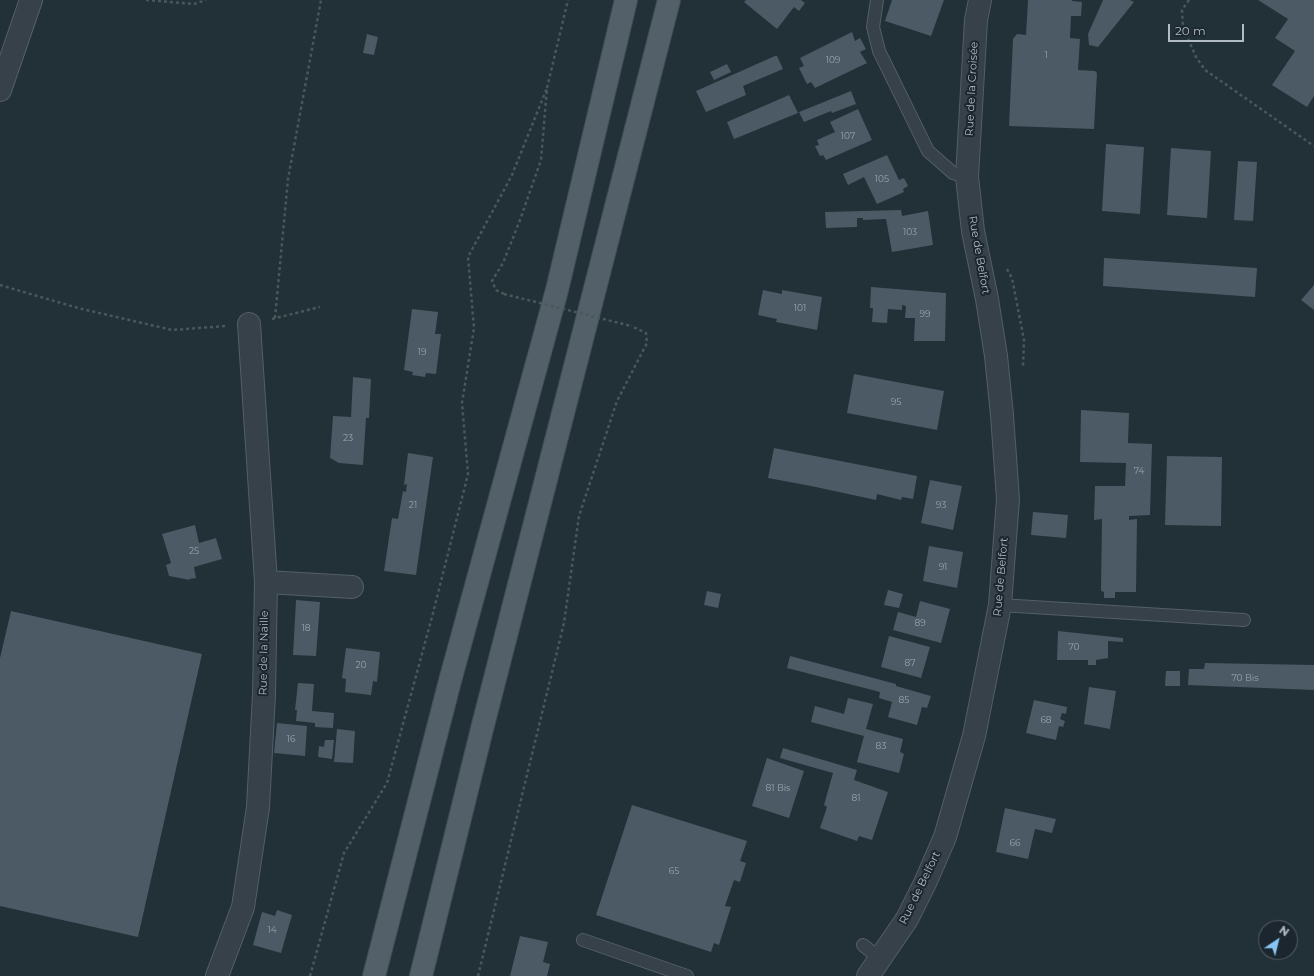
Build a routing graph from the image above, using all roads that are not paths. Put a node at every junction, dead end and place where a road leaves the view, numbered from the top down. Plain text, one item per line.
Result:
1 (626, 0) edge
2 (669, 0) edge
3 (877, 0) edge
4 (980, 0) edge
5 (28, 9) edge
6 (0, 90) edge
7 (967, 177) junction
8 (249, 324) road end
9 (266, 582) junction
10 (352, 587) dead end
11 (1000, 605) junction
12 (1244, 620) dead end
13 (583, 940) dead end
14 (863, 945) dead end
15 (880, 959) junction
16 (216, 976) edge
17 (374, 976) edge
18 (421, 976) edge
19 (687, 976) edge
20 (868, 976) edge

1 - 17 main road
2 - 18 main road
3 - 7 lane
4 - 7 street, Rue de la Croisée
5 - 6 street
7 - 11 street, Rue de Belfort
8 - 9 street, Rue de la Naille
9 - 10 street
9 - 16 street, Rue de la Naille
11 - 12 lane
11 - 15 street, Rue de Belfort
13 - 19 lane
14 - 15 lane
15 - 20 street, Rue de Belfort

